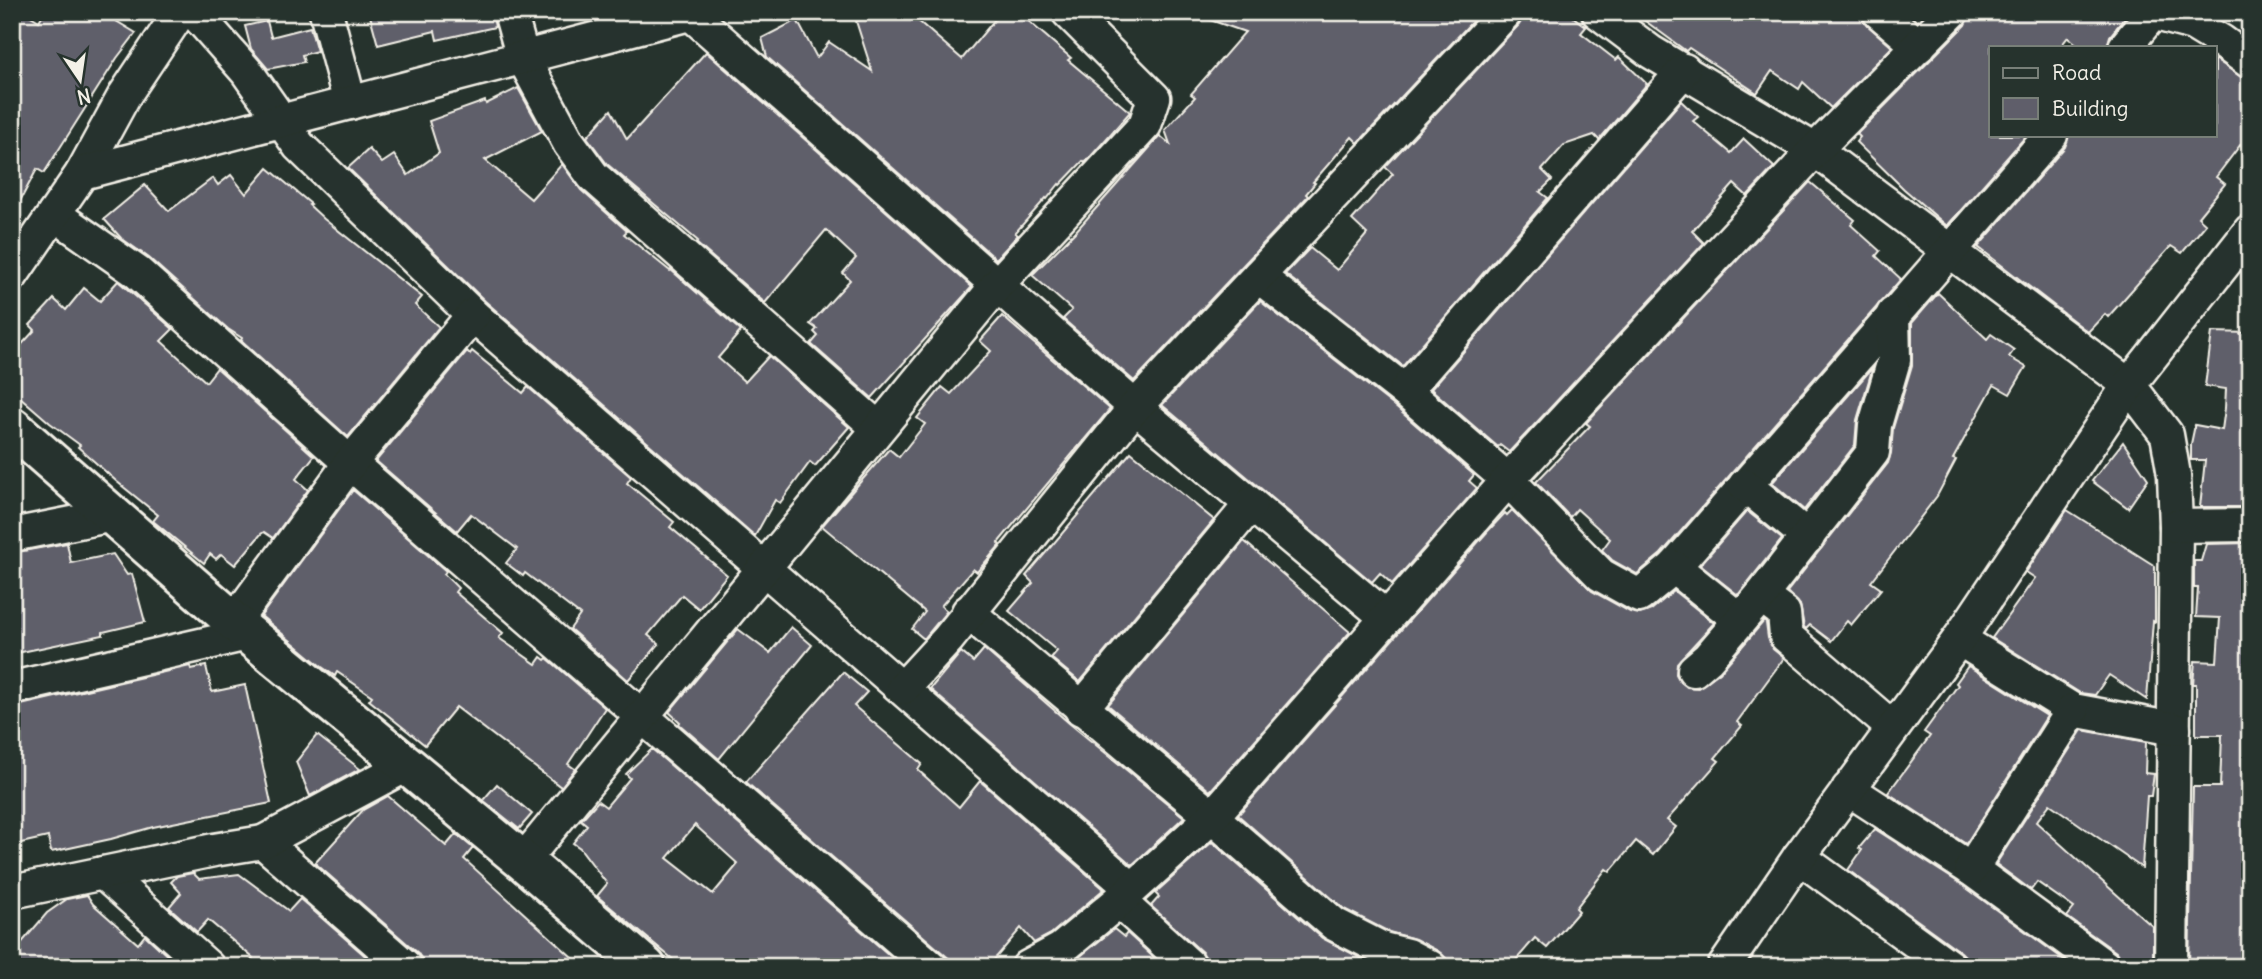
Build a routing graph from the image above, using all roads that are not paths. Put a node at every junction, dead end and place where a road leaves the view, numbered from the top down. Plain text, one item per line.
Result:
1 (180, 12) edge
2 (194, 12) edge
3 (326, 12) edge
4 (510, 12) edge
5 (1068, 12) edge
6 (1506, 12) edge
7 (1598, 12) edge
8 (1879, 12) edge
9 (1952, 12) edge
10 (2151, 13) edge
11 (682, 15) edge
12 (2236, 37) edge
13 (1919, 46) junction
14 (2126, 46) edge
15 (523, 58) junction
16 (2250, 62) edge
17 (1684, 70) junction
18 (350, 103) junction
19 (281, 121) junction
20 (2049, 136) edge
21 (1815, 150) junction
22 (82, 173) junction
23 (54, 214) junction
24 (2250, 231) edge
25 (1949, 251) junction
26 (12, 275) edge
27 (1258, 276) junction
28 (997, 285) junction
29 (1893, 314) junction
30 (473, 315) junction
31 (2129, 385) junction
32 (1405, 391) junction
33 (1135, 407) junction
34 (12, 427) edge
35 (878, 428) junction
36 (350, 463) junction
37 (1508, 480) junction
38 (1745, 485) junction
39 (1251, 504) junction
40 (113, 515) junction
41 (2250, 525) edge
42 (2176, 526) junction
43 (12, 535) edge
44 (1808, 537) junction
45 (764, 567) junction
46 (1674, 567) junction
47 (1760, 596) junction
48 (968, 612) junction
49 (1387, 618) junction
50 (1740, 620) junction
51 (241, 628) junction
52 (1959, 639) junction
53 (1694, 670) dead end
54 (12, 688) edge
55 (904, 688) junction
56 (1081, 709) junction
57 (2073, 710) junction
58 (642, 715) junction
59 (1893, 728) junction
60 (2174, 729) junction
61 (407, 765) junction
62 (1848, 789) junction
63 (1212, 817) junction
64 (263, 842) junction
65 (1800, 856) junction
66 (523, 861) junction
67 (1971, 869) junction
68 (103, 873) junction
69 (14, 887) edge
70 (1125, 895) junction
71 (208, 967) edge
72 (406, 967) edge
73 (646, 967) edge
74 (931, 967) edge
75 (1028, 967) edge
76 (1191, 967) edge
77 (1430, 967) edge
78 (1724, 967) edge
79 (1951, 967) edge
80 (2105, 967) edge
81 (2171, 967) edge

1 - 22 street
2 - 19 street
3 - 18 street
4 - 15 street
5 - 28 street
6 - 27 street
7 - 17 street
8 - 13 street
9 - 13 street
10 - 12 street
10 - 14 street
11 - 15 street
11 - 28 street
12 - 16 street
13 - 21 street
15 - 18 street
15 - 35 street
17 - 21 street
17 - 32 street
18 - 19 street
19 - 22 street
19 - 30 street
20 - 25 street
21 - 25 street
21 - 37 street
22 - 23 street
23 - 26 street
23 - 36 street
24 - 31 street
25 - 29 street
25 - 31 street
27 - 32 street
27 - 33 street
28 - 33 street
28 - 35 street
29 - 38 street
29 - 44 street
30 - 36 street
30 - 45 street
31 - 42 street
31 - 52 street
32 - 37 street
33 - 39 street
33 - 48 street
34 - 40 street
35 - 45 street
36 - 51 street
36 - 58 street
37 - 46 street
37 - 49 street
38 - 44 street
38 - 46 street
39 - 49 street
39 - 56 street
40 - 43 street
40 - 51 street
41 - 42 street
42 - 60 street
44 - 47 street
45 - 55 street
45 - 58 street
46 - 50 street
47 - 50 street
47 - 59 street
48 - 55 street
48 - 56 street
49 - 63 street
50 - 53 street
51 - 54 street
51 - 61 street
52 - 57 street
52 - 59 street
55 - 70 street
56 - 63 street
57 - 60 street
57 - 67 street
58 - 66 street
58 - 74 street
59 - 62 street
60 - 81 street
61 - 64 street
61 - 66 street
62 - 65 street
62 - 67 street
63 - 70 street
63 - 77 street
64 - 68 street
64 - 72 street
65 - 78 street
65 - 79 street
66 - 73 street
67 - 80 street
68 - 69 street
68 - 71 street
70 - 75 street
70 - 76 street

